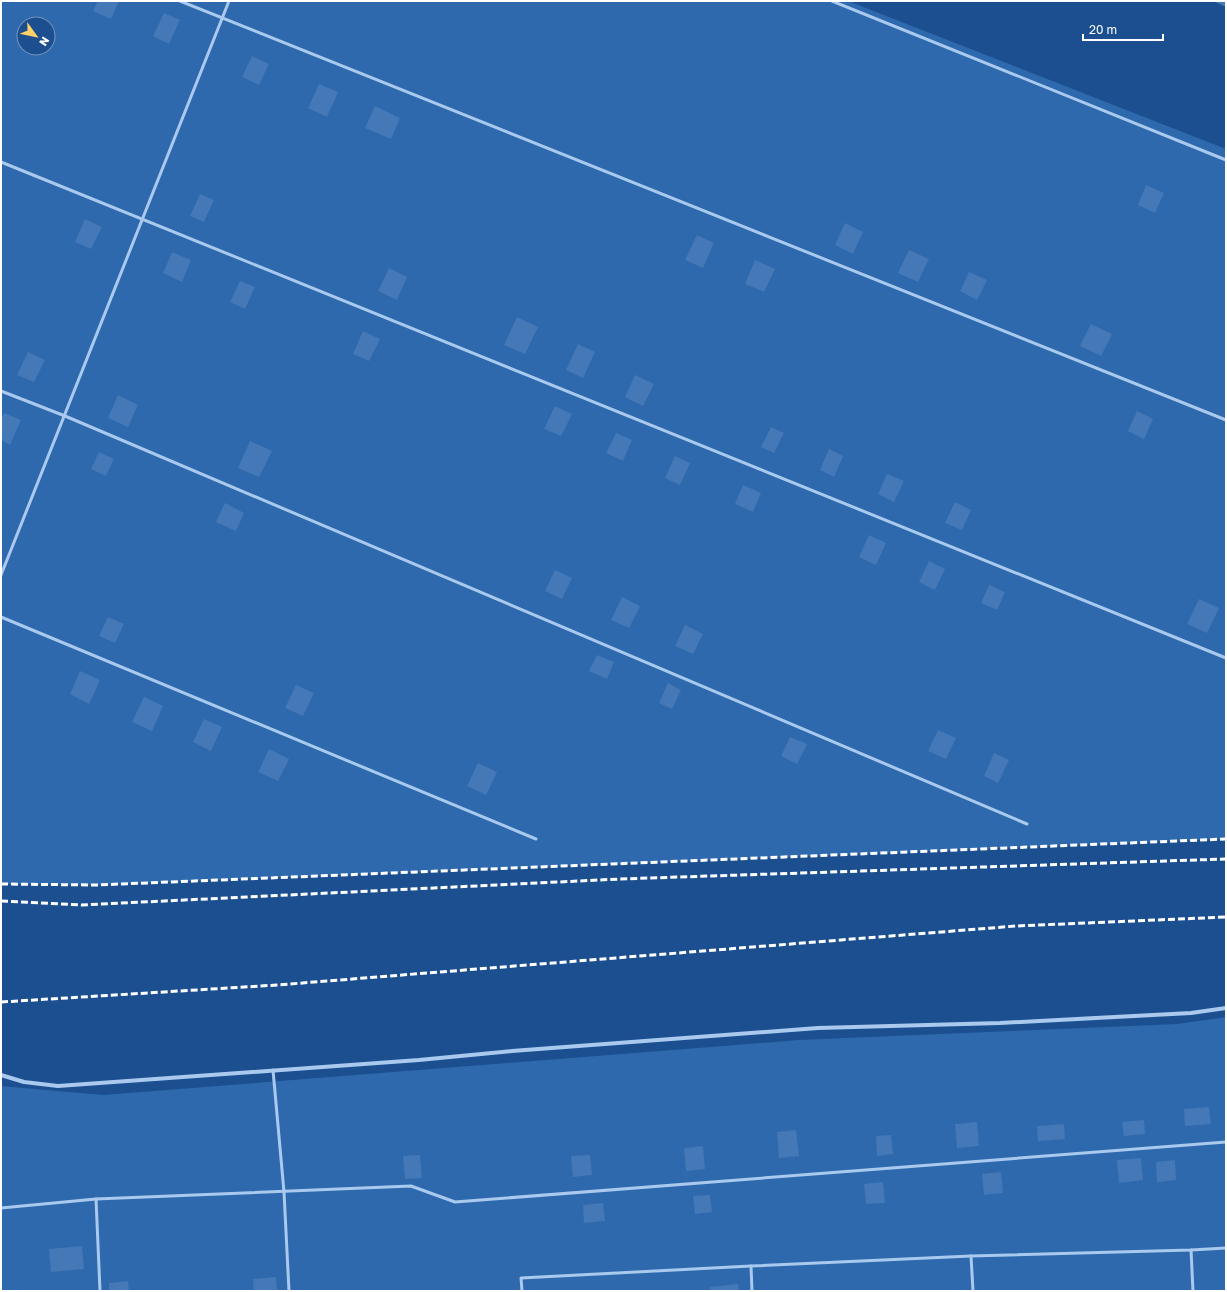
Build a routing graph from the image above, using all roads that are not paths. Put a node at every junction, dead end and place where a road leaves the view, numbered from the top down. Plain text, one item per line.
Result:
1 (180, 1) edge
2 (229, 1) edge
3 (832, 1) edge
4 (223, 18) junction
5 (1226, 160) edge
6 (1, 162) edge
7 (142, 219) junction
8 (1, 391) edge
9 (65, 416) junction
10 (1226, 420) edge
11 (1, 575) edge
12 (1, 617) edge
13 (1226, 658) edge
14 (1027, 824) dead end
15 (536, 839) dead end
16 (1226, 1008) edge
17 (273, 1070) junction
18 (1, 1075) edge
19 (1226, 1142) edge
20 (284, 1192) junction
21 (96, 1199) junction
22 (1, 1208) edge
23 (1226, 1248) edge
24 (1191, 1250) junction
25 (971, 1256) junction
26 (751, 1266) junction
27 (100, 1291) edge
28 (289, 1291) edge
29 (522, 1291) edge
30 (752, 1291) edge
31 (973, 1291) edge
32 (1193, 1291) edge

1 - 4 lane
2 - 4 lane
3 - 5 lane
4 - 7 lane
4 - 10 lane
6 - 7 lane
7 - 9 lane
7 - 13 lane
8 - 9 lane
9 - 11 lane
9 - 14 lane
12 - 15 lane
16 - 17 street
17 - 18 street
17 - 20 lane
19 - 20 lane
20 - 21 lane
20 - 28 lane
21 - 22 lane
21 - 27 lane
23 - 24 lane
24 - 25 lane
24 - 32 lane
25 - 26 lane
25 - 31 lane
26 - 29 lane
26 - 30 lane

